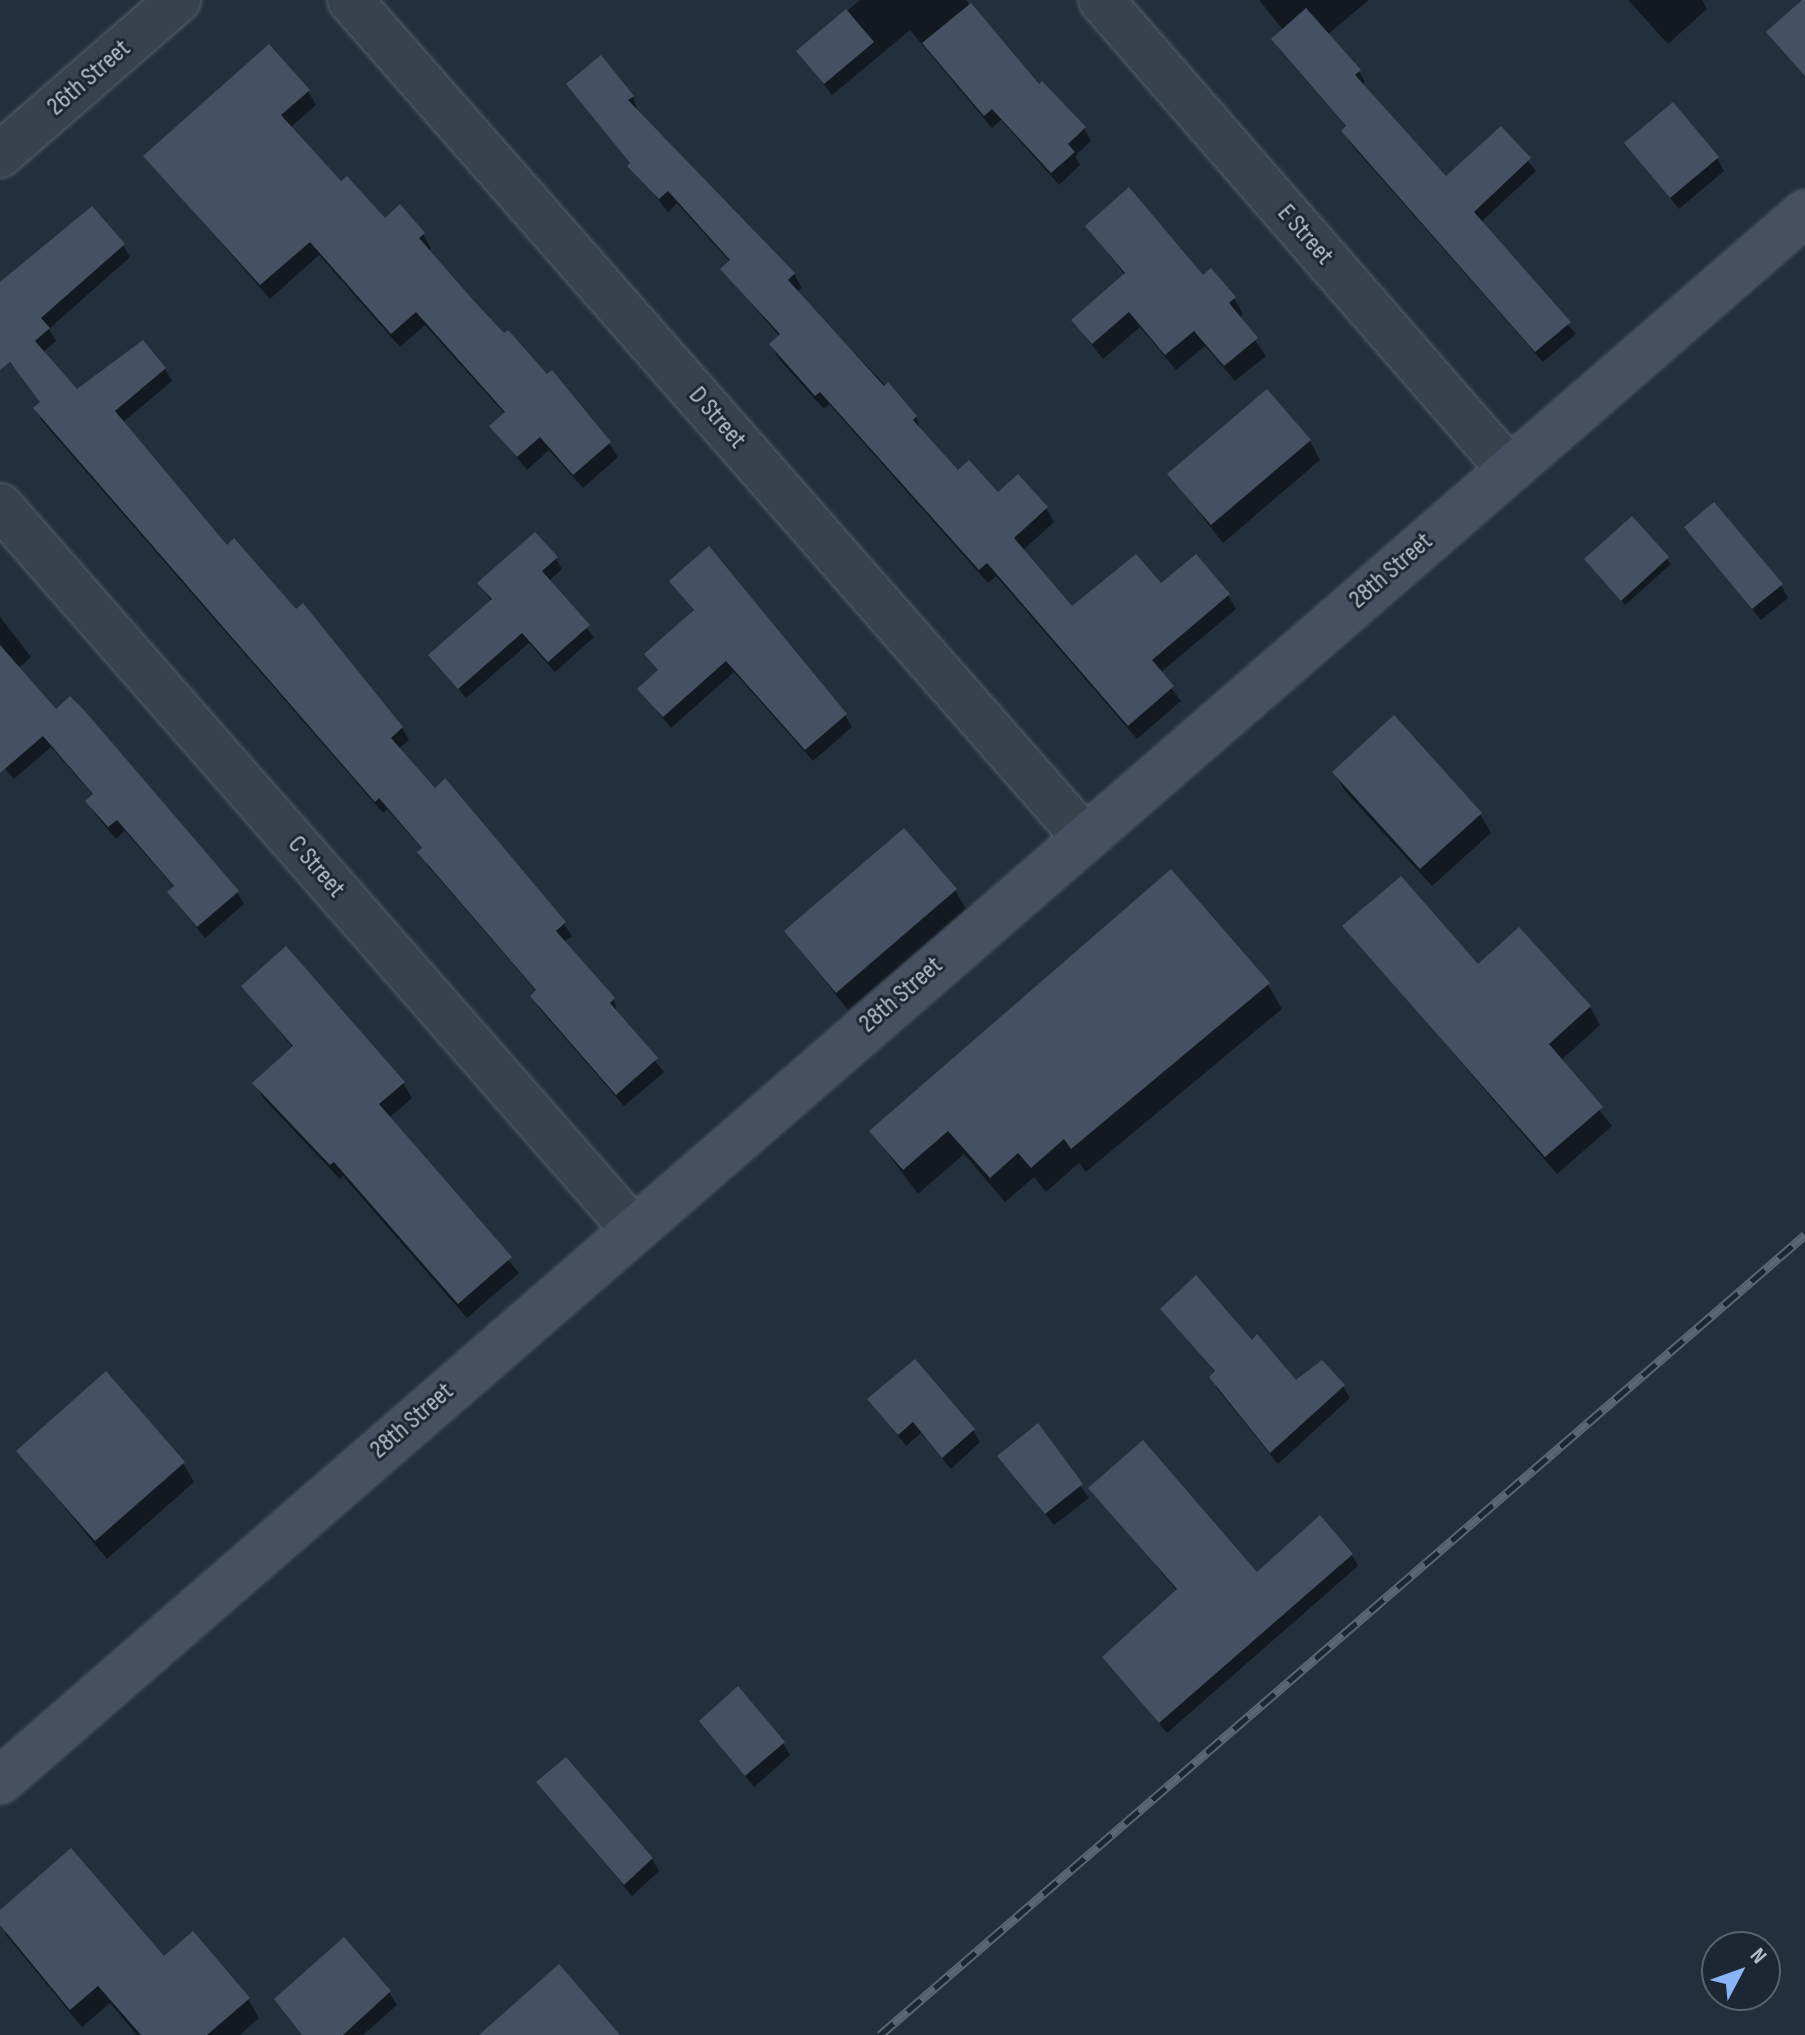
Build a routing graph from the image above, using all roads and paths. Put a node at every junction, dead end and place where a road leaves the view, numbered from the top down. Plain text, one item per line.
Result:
1 (178, 0) edge
2 (350, 0) edge
3 (1101, 0) edge
4 (0, 155) edge
5 (1805, 213) edge
6 (1509, 469) junction
7 (0, 506) edge
8 (1084, 837) junction
9 (632, 1228) junction
10 (0, 1781) edge

1 - 4 street, 26th Street
2 - 8 street, D Street
3 - 6 street, E Street
5 - 6 main road, 28th Street
6 - 8 main road, 28th Street
7 - 9 street, C Street
8 - 9 main road, 28th Street
9 - 10 main road, 28th Street

